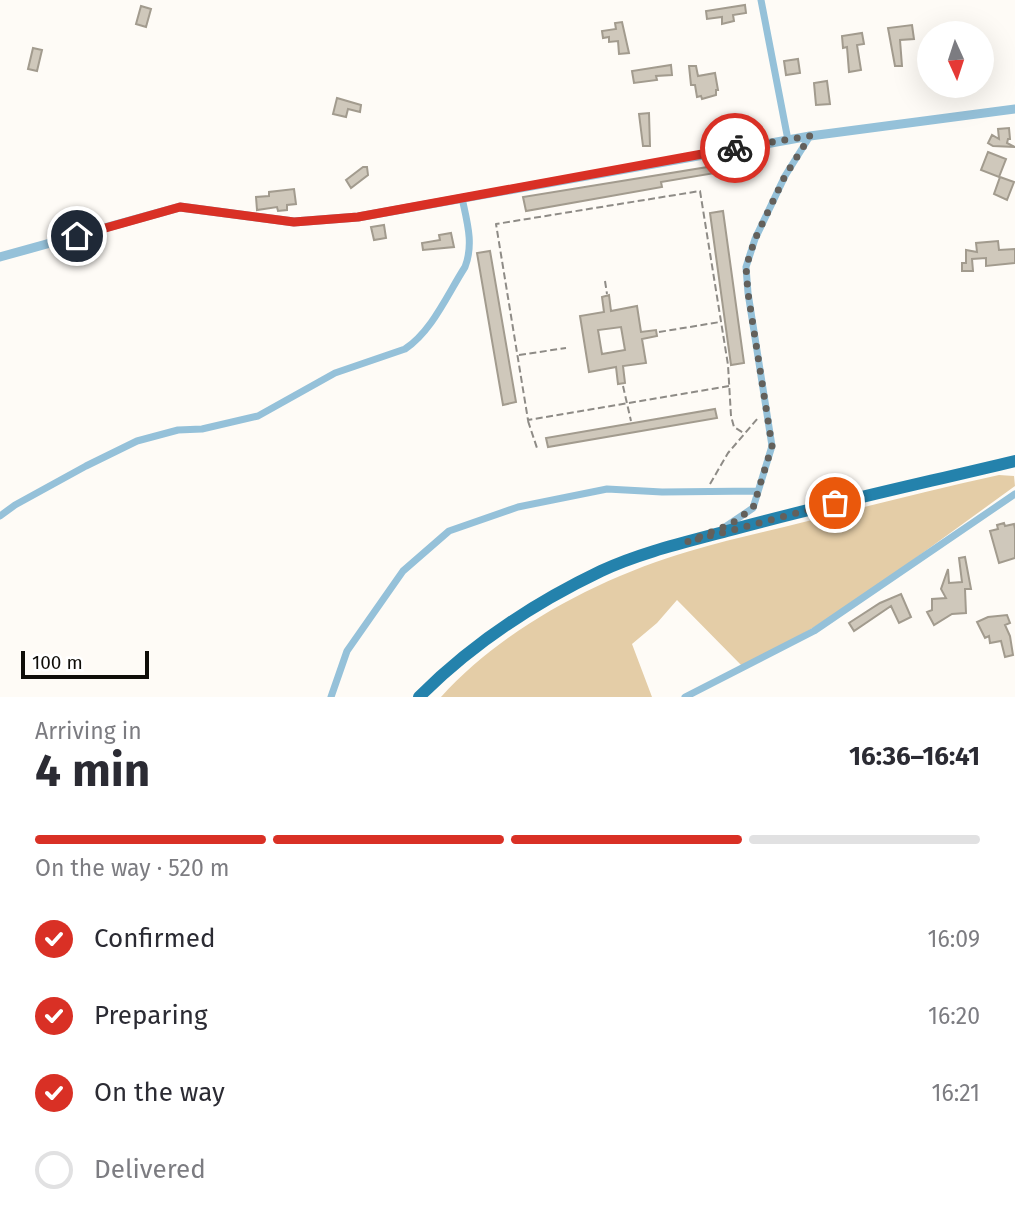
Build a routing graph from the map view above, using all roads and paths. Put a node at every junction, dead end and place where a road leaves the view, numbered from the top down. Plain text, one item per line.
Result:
1 (761, 0) edge
2 (1015, 109) edge
3 (810, 136) junction
4 (788, 140) junction
5 (462, 198) junction
6 (0, 257) edge
7 (605, 281) dead end
8 (607, 294) dead end
9 (721, 322) junction
10 (659, 332) dead end
11 (566, 348) dead end
12 (517, 355) junction
13 (623, 386) dead end
14 (729, 386) junction
15 (627, 403) junction
16 (766, 409) junction
17 (528, 420) junction
18 (631, 421) dead end
19 (744, 435) junction
20 (537, 448) dead end
21 (1015, 461) edge
22 (705, 491) junction
23 (758, 491) junction
24 (1015, 494) edge
25 (0, 516) edge
26 (687, 542) junction
27 (331, 697) edge
28 (419, 697) edge
29 (685, 697) edge

1 - 4 street
2 - 3 street
3 - 4 street
3 - 16 street
4 - 5 street
5 - 6 street
5 - 25 street
7 - 8 path
9 - 10 path
9 - 12 path
9 - 14 path
11 - 12 path
12 - 17 path
13 - 15 path
14 - 15 path
14 - 19 path
15 - 17 path
15 - 18 path
16 - 19 path
16 - 23 street
17 - 20 path
19 - 22 path
21 - 26 highway
22 - 23 street
22 - 27 street
23 - 26 street
24 - 29 street
26 - 28 highway

